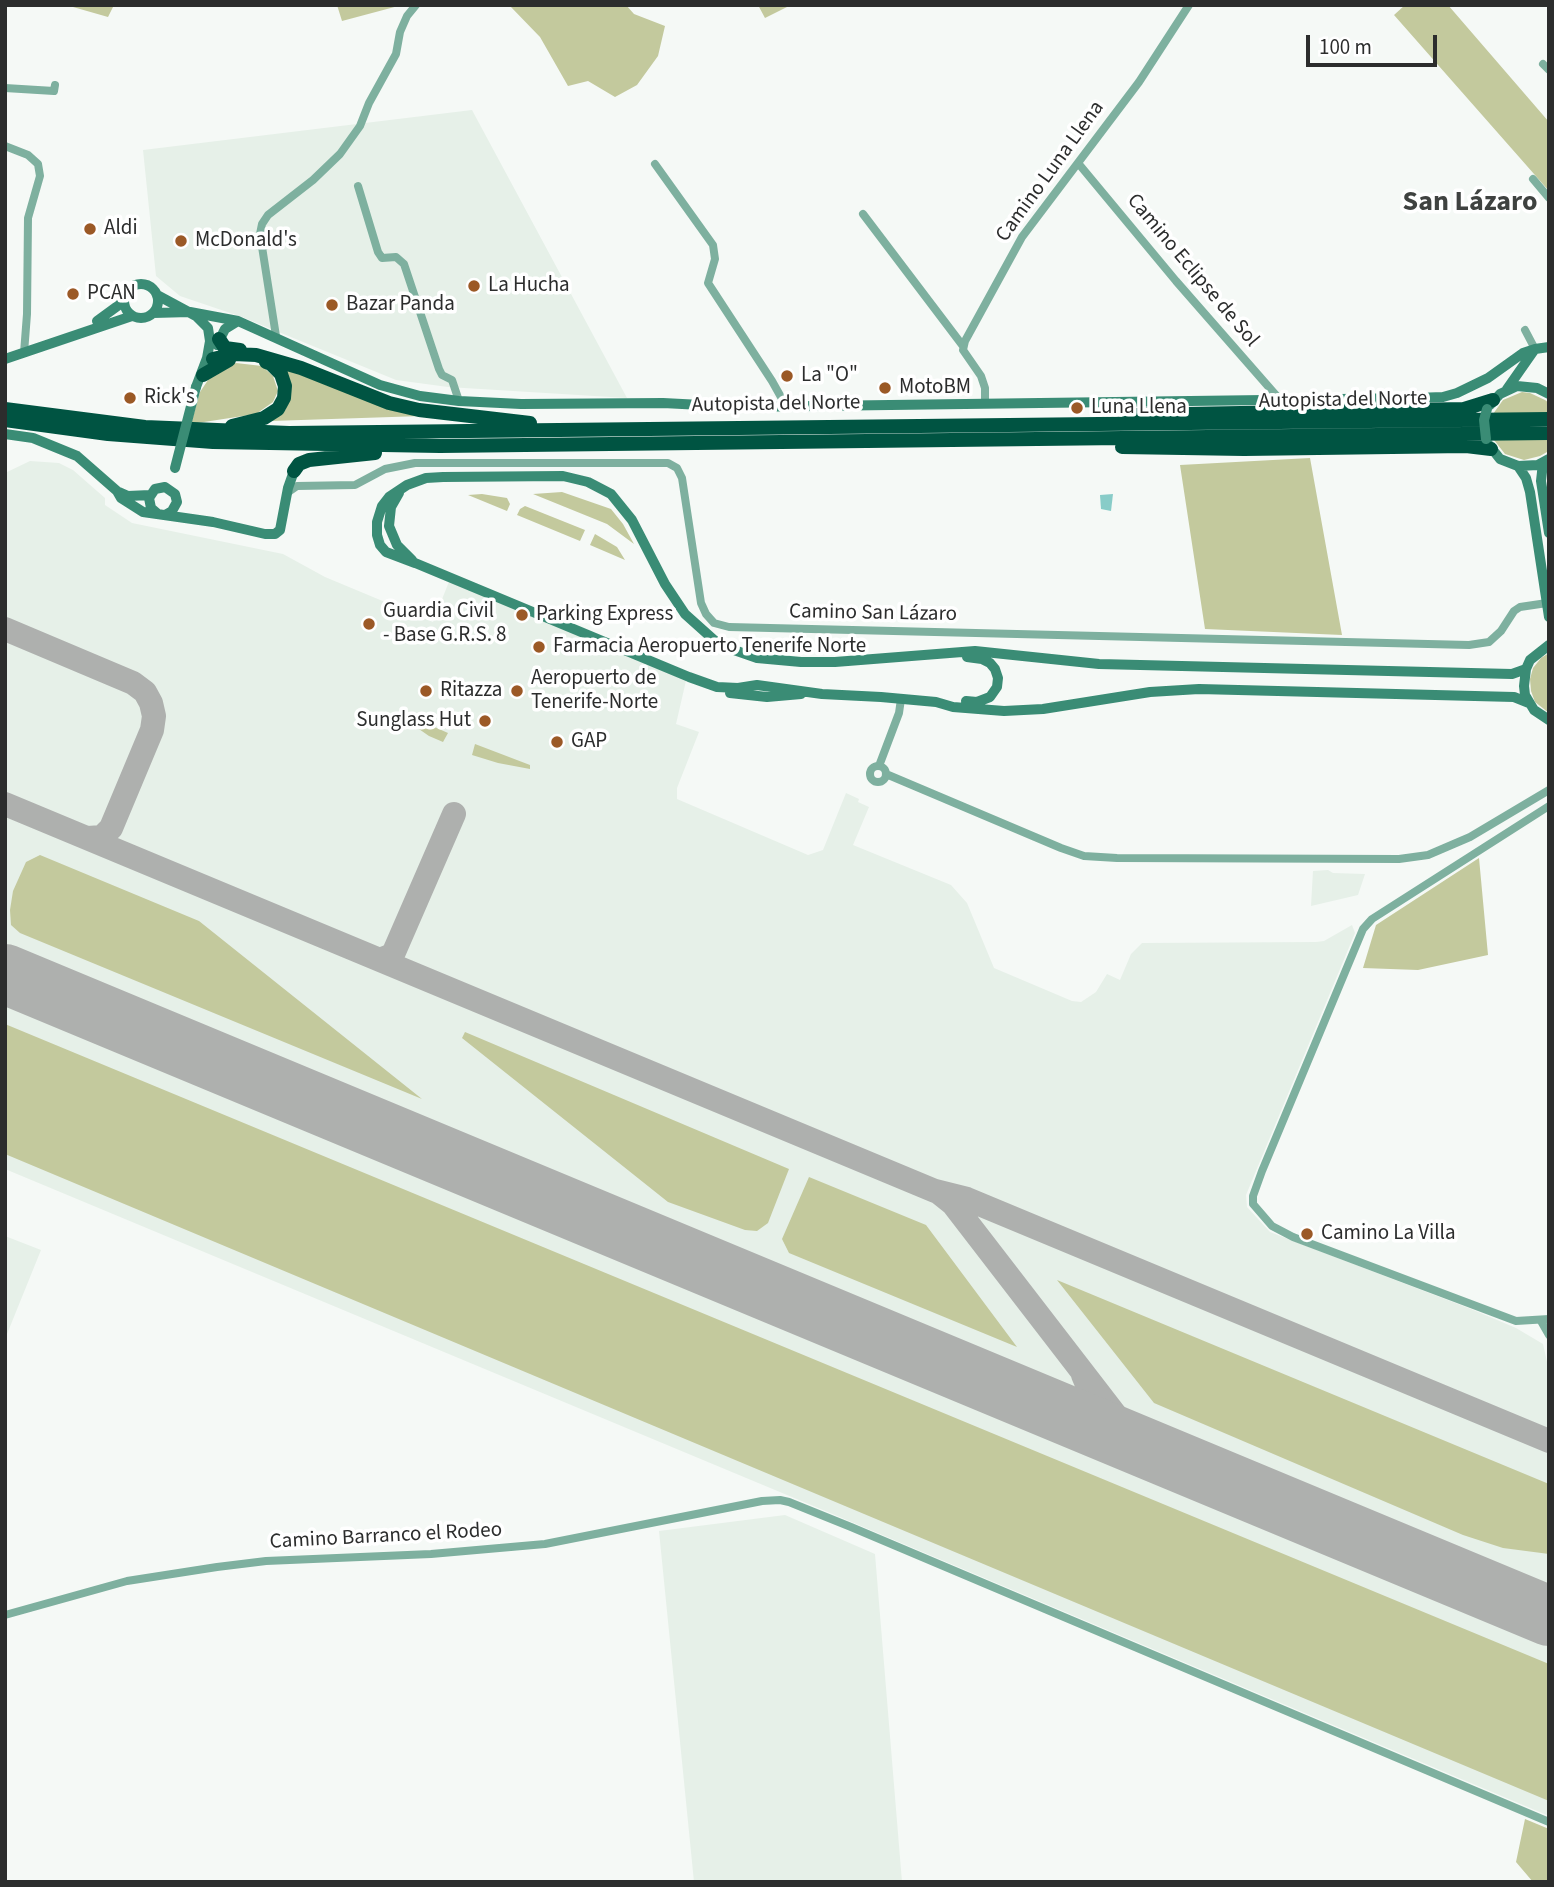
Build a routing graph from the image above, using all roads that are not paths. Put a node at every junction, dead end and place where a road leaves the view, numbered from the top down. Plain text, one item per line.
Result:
1 (416, 5) edge
2 (1189, 5) edge
3 (55, 85) dead end
4 (5, 88) edge
5 (5, 146) edge
6 (1078, 163) junction
7 (656, 164) dead end
8 (1533, 180) dead end
9 (358, 186) dead end
10 (1549, 198) edge
11 (863, 214) dead end
12 (157, 295) junction
13 (123, 302) junction
14 (190, 312) junction
15 (271, 312) junction
16 (153, 313) junction
17 (215, 315) junction
18 (132, 316) junction
19 (238, 321) junction
20 (260, 329) junction
21 (1525, 330) dead end
22 (78, 333) junction
23 (276, 336) junction
24 (219, 339) junction
25 (963, 346) junction
26 (1549, 347) edge
27 (1535, 349) junction
28 (24, 353) junction
29 (5, 359) edge
30 (301, 368) junction
31 (203, 373) junction
32 (1507, 389) junction
33 (1549, 394) edge
34 (459, 401) junction
35 (1281, 401) junction
36 (985, 404) junction
37 (1490, 405) junction
38 (786, 406) junction
39 (5, 408) edge
40 (1549, 419) edge
41 (5, 420) edge
42 (1024, 423) junction
43 (563, 428) junction
44 (216, 430) junction
45 (1549, 433) edge
46 (5, 434) edge
47 (1091, 439) junction
48 (1488, 444) junction
49 (440, 446) junction
50 (1546, 461) edge
51 (1518, 466) junction
52 (294, 471) junction
53 (312, 485) junction
54 (168, 488) junction
55 (117, 491) junction
56 (287, 493) junction
57 (150, 495) junction
58 (161, 515) junction
59 (1549, 533) edge
60 (1547, 603) junction
61 (1549, 617) edge
62 (1549, 635) edge
63 (1546, 647) edge
64 (954, 654) junction
65 (1526, 669) junction
66 (684, 675) junction
67 (821, 694) junction
68 (901, 699) junction
69 (936, 702) junction
70 (1529, 703) junction
71 (1549, 720) edge
72 (879, 766) junction
73 (886, 774) junction
74 (1547, 789) edge
75 (1549, 806) edge
76 (1545, 1320) edge
77 (1549, 1335) edge
78 (5, 1615) edge
79 (1549, 1822) edge

1 - 15 street
2 - 6 street, Camino Luna Llena
3 - 4 street
5 - 28 street
6 - 25 street, Camino Luna Llena
6 - 35 street, Camino Eclipse de Sol
7 - 38 street
8 - 10 street
9 - 34 street
11 - 25 street
12 - 13 main road
12 - 14 main road
12 - 16 main road
13 - 18 main road
13 - 22 main road
14 - 16 main road
14 - 17 main road
14 - 31 main road
15 - 20 street
15 - 23 street
16 - 18 main road
17 - 19 main road
17 - 24 main road
18 - 22 main road
19 - 20 main road
19 - 24 main road
20 - 23 main road
21 - 27 street
22 - 28 main road
23 - 34 main road
24 - 30 highway
24 - 31 main road
25 - 36 street
26 - 27 main road
27 - 32 main road
27 - 35 main road
28 - 29 main road
30 - 31 highway
30 - 43 highway
31 - 44 highway
31 - 54 main road, bridge
32 - 33 main road
32 - 37 main road
34 - 38 main road
35 - 36 main road
36 - 38 main road
37 - 42 highway
37 - 48 main road, bridge
39 - 44 highway, Autopista del Norte
40 - 42 highway, Autopista del Norte
41 - 49 highway, Autopista del Norte
42 - 43 highway, Autopista del Norte
43 - 44 highway, Autopista del Norte
45 - 47 highway, Autopista del Norte
46 - 55 main road
47 - 48 highway
47 - 49 highway, Autopista del Norte
48 - 51 main road
49 - 52 highway
50 - 51 main road
50 - 59 main road
51 - 60 main road
52 - 53 street
52 - 56 main road
53 - 56 street, Camino San Lázaro
53 - 60 street, Camino San Lázaro
54 - 57 main road
54 - 58 main road
55 - 57 main road
55 - 58 main road
56 - 58 main road
57 - 58 main road
60 - 61 main road
62 - 63 main road
63 - 65 main road
64 - 65 main road
64 - 66 main road
64 - 69 main road
65 - 70 main road
66 - 67 main road
66 - 67 main road
67 - 68 main road
68 - 69 main road
68 - 72 street
69 - 70 main road
70 - 71 main road
72 - 73 street
72 - 73 street
73 - 74 street
75 - 76 street
76 - 77 street
78 - 79 street, Camino Barranco el Rodeo

